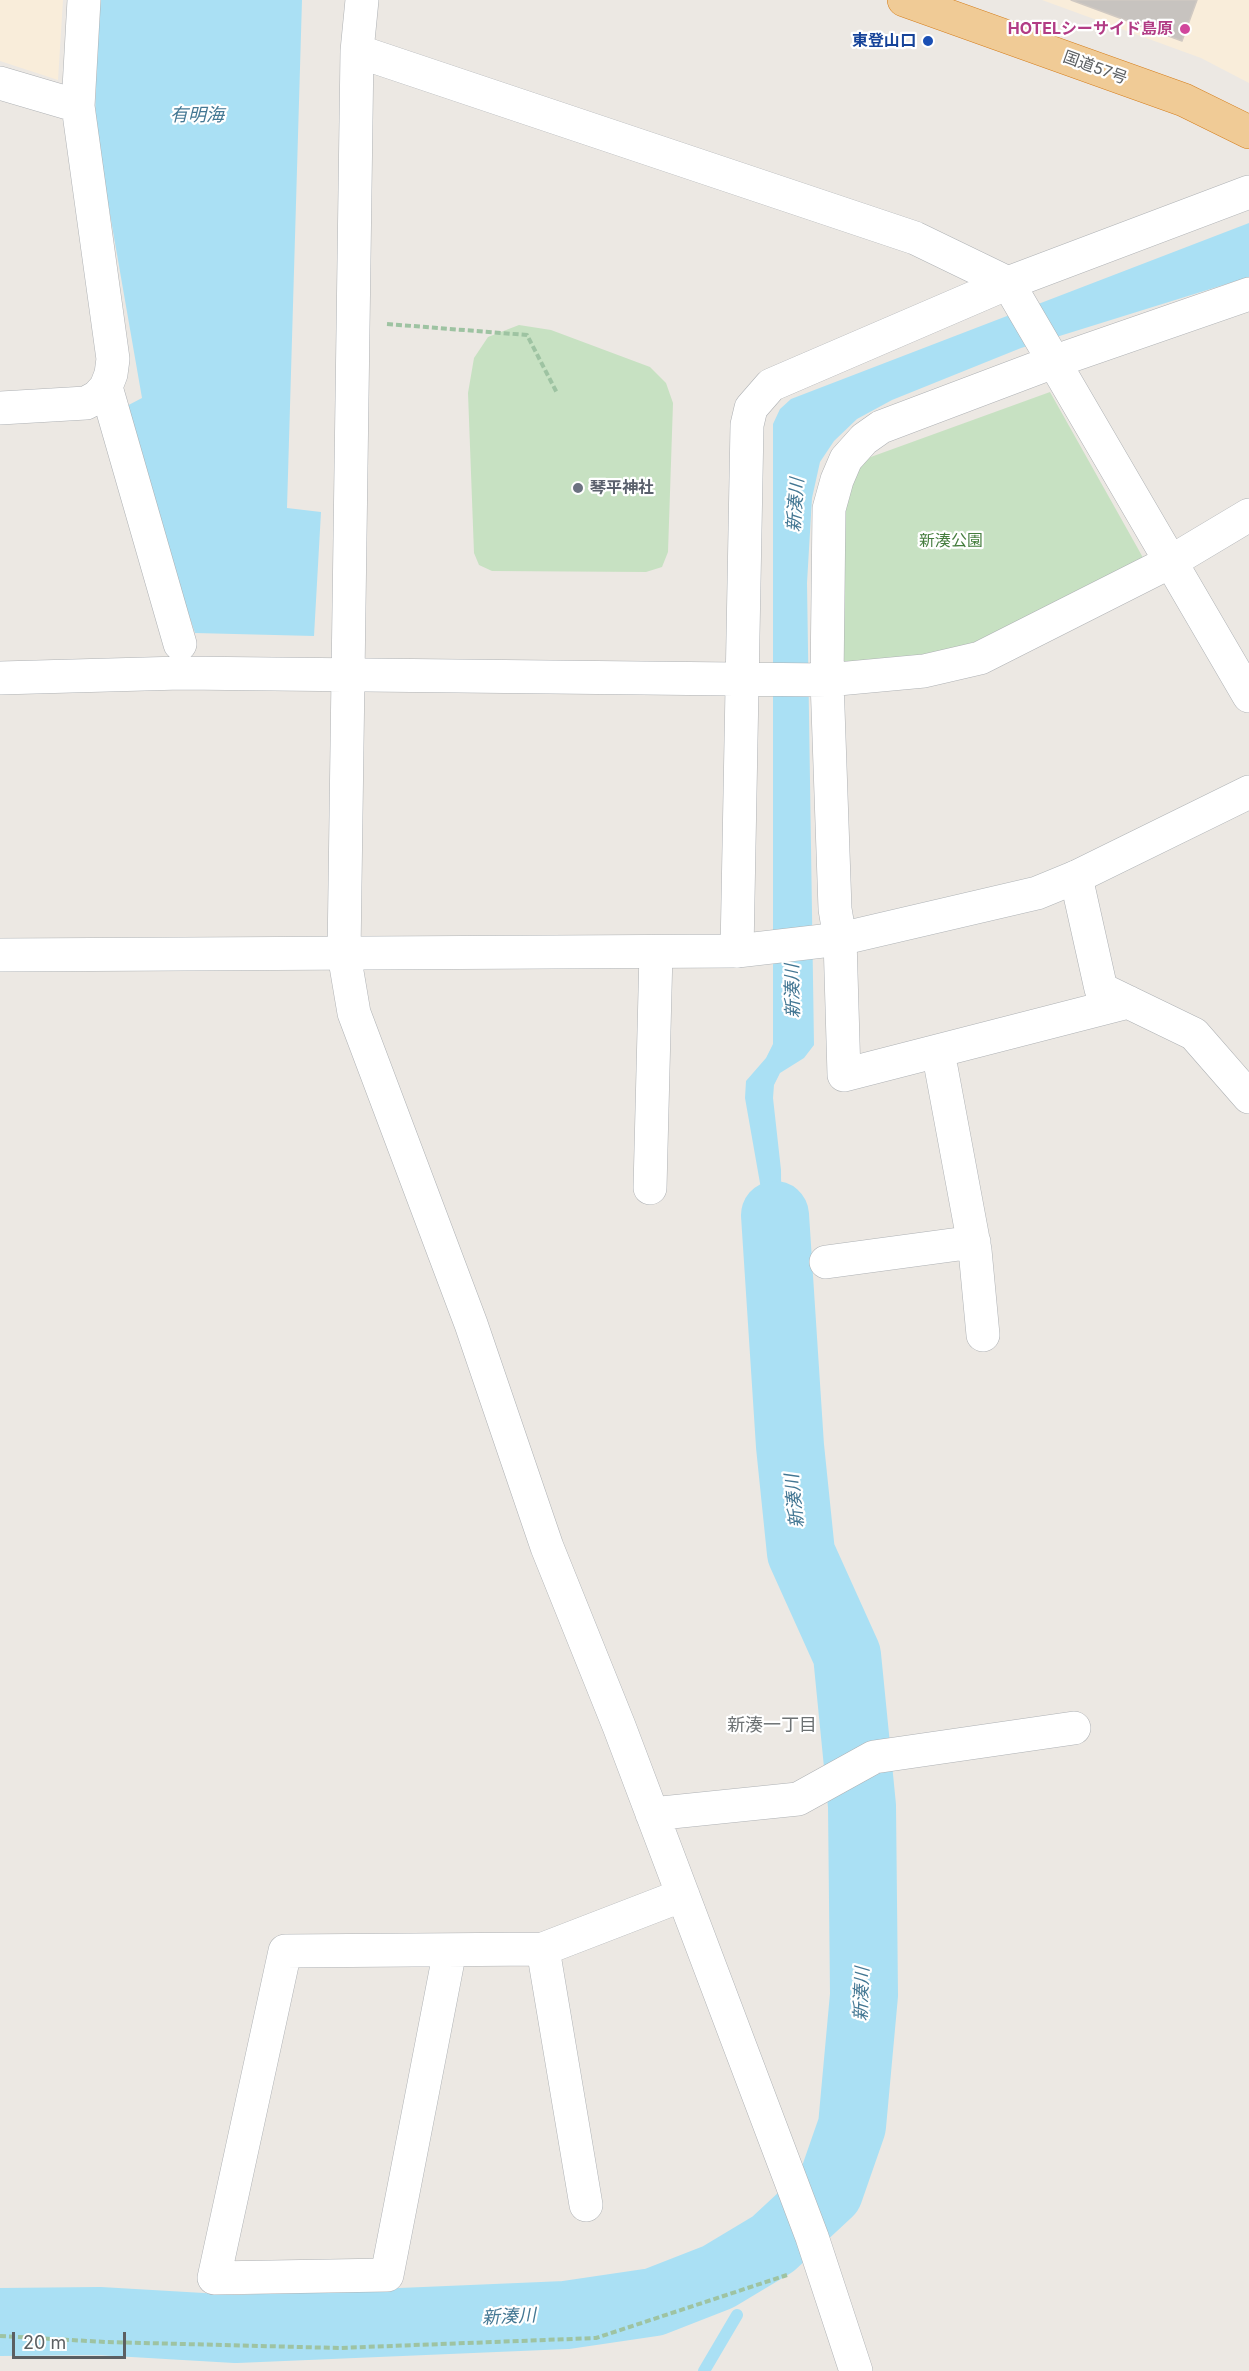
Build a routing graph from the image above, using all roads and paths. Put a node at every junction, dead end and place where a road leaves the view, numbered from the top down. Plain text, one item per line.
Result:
1 (84, 0) edge
2 (362, 0) edge
3 (904, 0) edge
4 (357, 51) junction
5 (0, 83) edge
6 (78, 106) junction
7 (1249, 132) edge
8 (1249, 192) edge
9 (1012, 290) junction
10 (1249, 294) edge
11 (353, 322) junction
12 (1049, 355) junction
13 (106, 387) junction
14 (557, 393) dead end
15 (0, 408) edge
16 (1249, 515) edge
17 (1172, 561) junction
18 (180, 644) dead end
19 (349, 675) junction
20 (0, 678) edge
21 (747, 680) junction
22 (823, 680) junction
23 (1249, 696) edge
24 (1249, 792) edge
25 (1076, 877) junction
26 (835, 939) junction
27 (745, 950) junction
28 (656, 952) junction
29 (344, 954) junction
30 (0, 955) edge
31 (1128, 1002) junction
32 (938, 1051) junction
33 (1249, 1097) edge
34 (650, 1188) dead end
35 (974, 1242) junction
36 (826, 1262) dead end
37 (983, 1335) dead end
38 (1074, 1728) dead end
39 (652, 1814) junction
40 (683, 1895) junction
41 (543, 1948) junction
42 (450, 1950) junction
43 (586, 2205) dead end
44 (817, 2250) junction
45 (0, 2336) edge
46 (856, 2371) edge

1 - 6 street
2 - 4 street
3 - 7 highway, 国道57号
4 - 9 street
4 - 11 street
5 - 6 street
6 - 13 street
8 - 9 street
9 - 12 street
9 - 21 street
10 - 12 street
11 - 14 path
11 - 19 street
12 - 17 street
12 - 22 street
13 - 15 street
13 - 18 street
16 - 17 street
17 - 22 street
17 - 23 street
19 - 20 street
19 - 21 street
19 - 29 street
21 - 22 street
21 - 27 street
22 - 26 street
24 - 25 street
25 - 26 street
25 - 31 street
26 - 27 street
26 - 32 street
27 - 28 street
28 - 29 street
28 - 34 street
29 - 30 street
29 - 39 street
31 - 32 street
31 - 33 street
32 - 35 street
35 - 36 street
35 - 37 street
38 - 39 street
39 - 40 street
40 - 41 street
40 - 44 street
41 - 42 street
41 - 43 street
42 - 42 street
44 - 45 path
44 - 46 street

